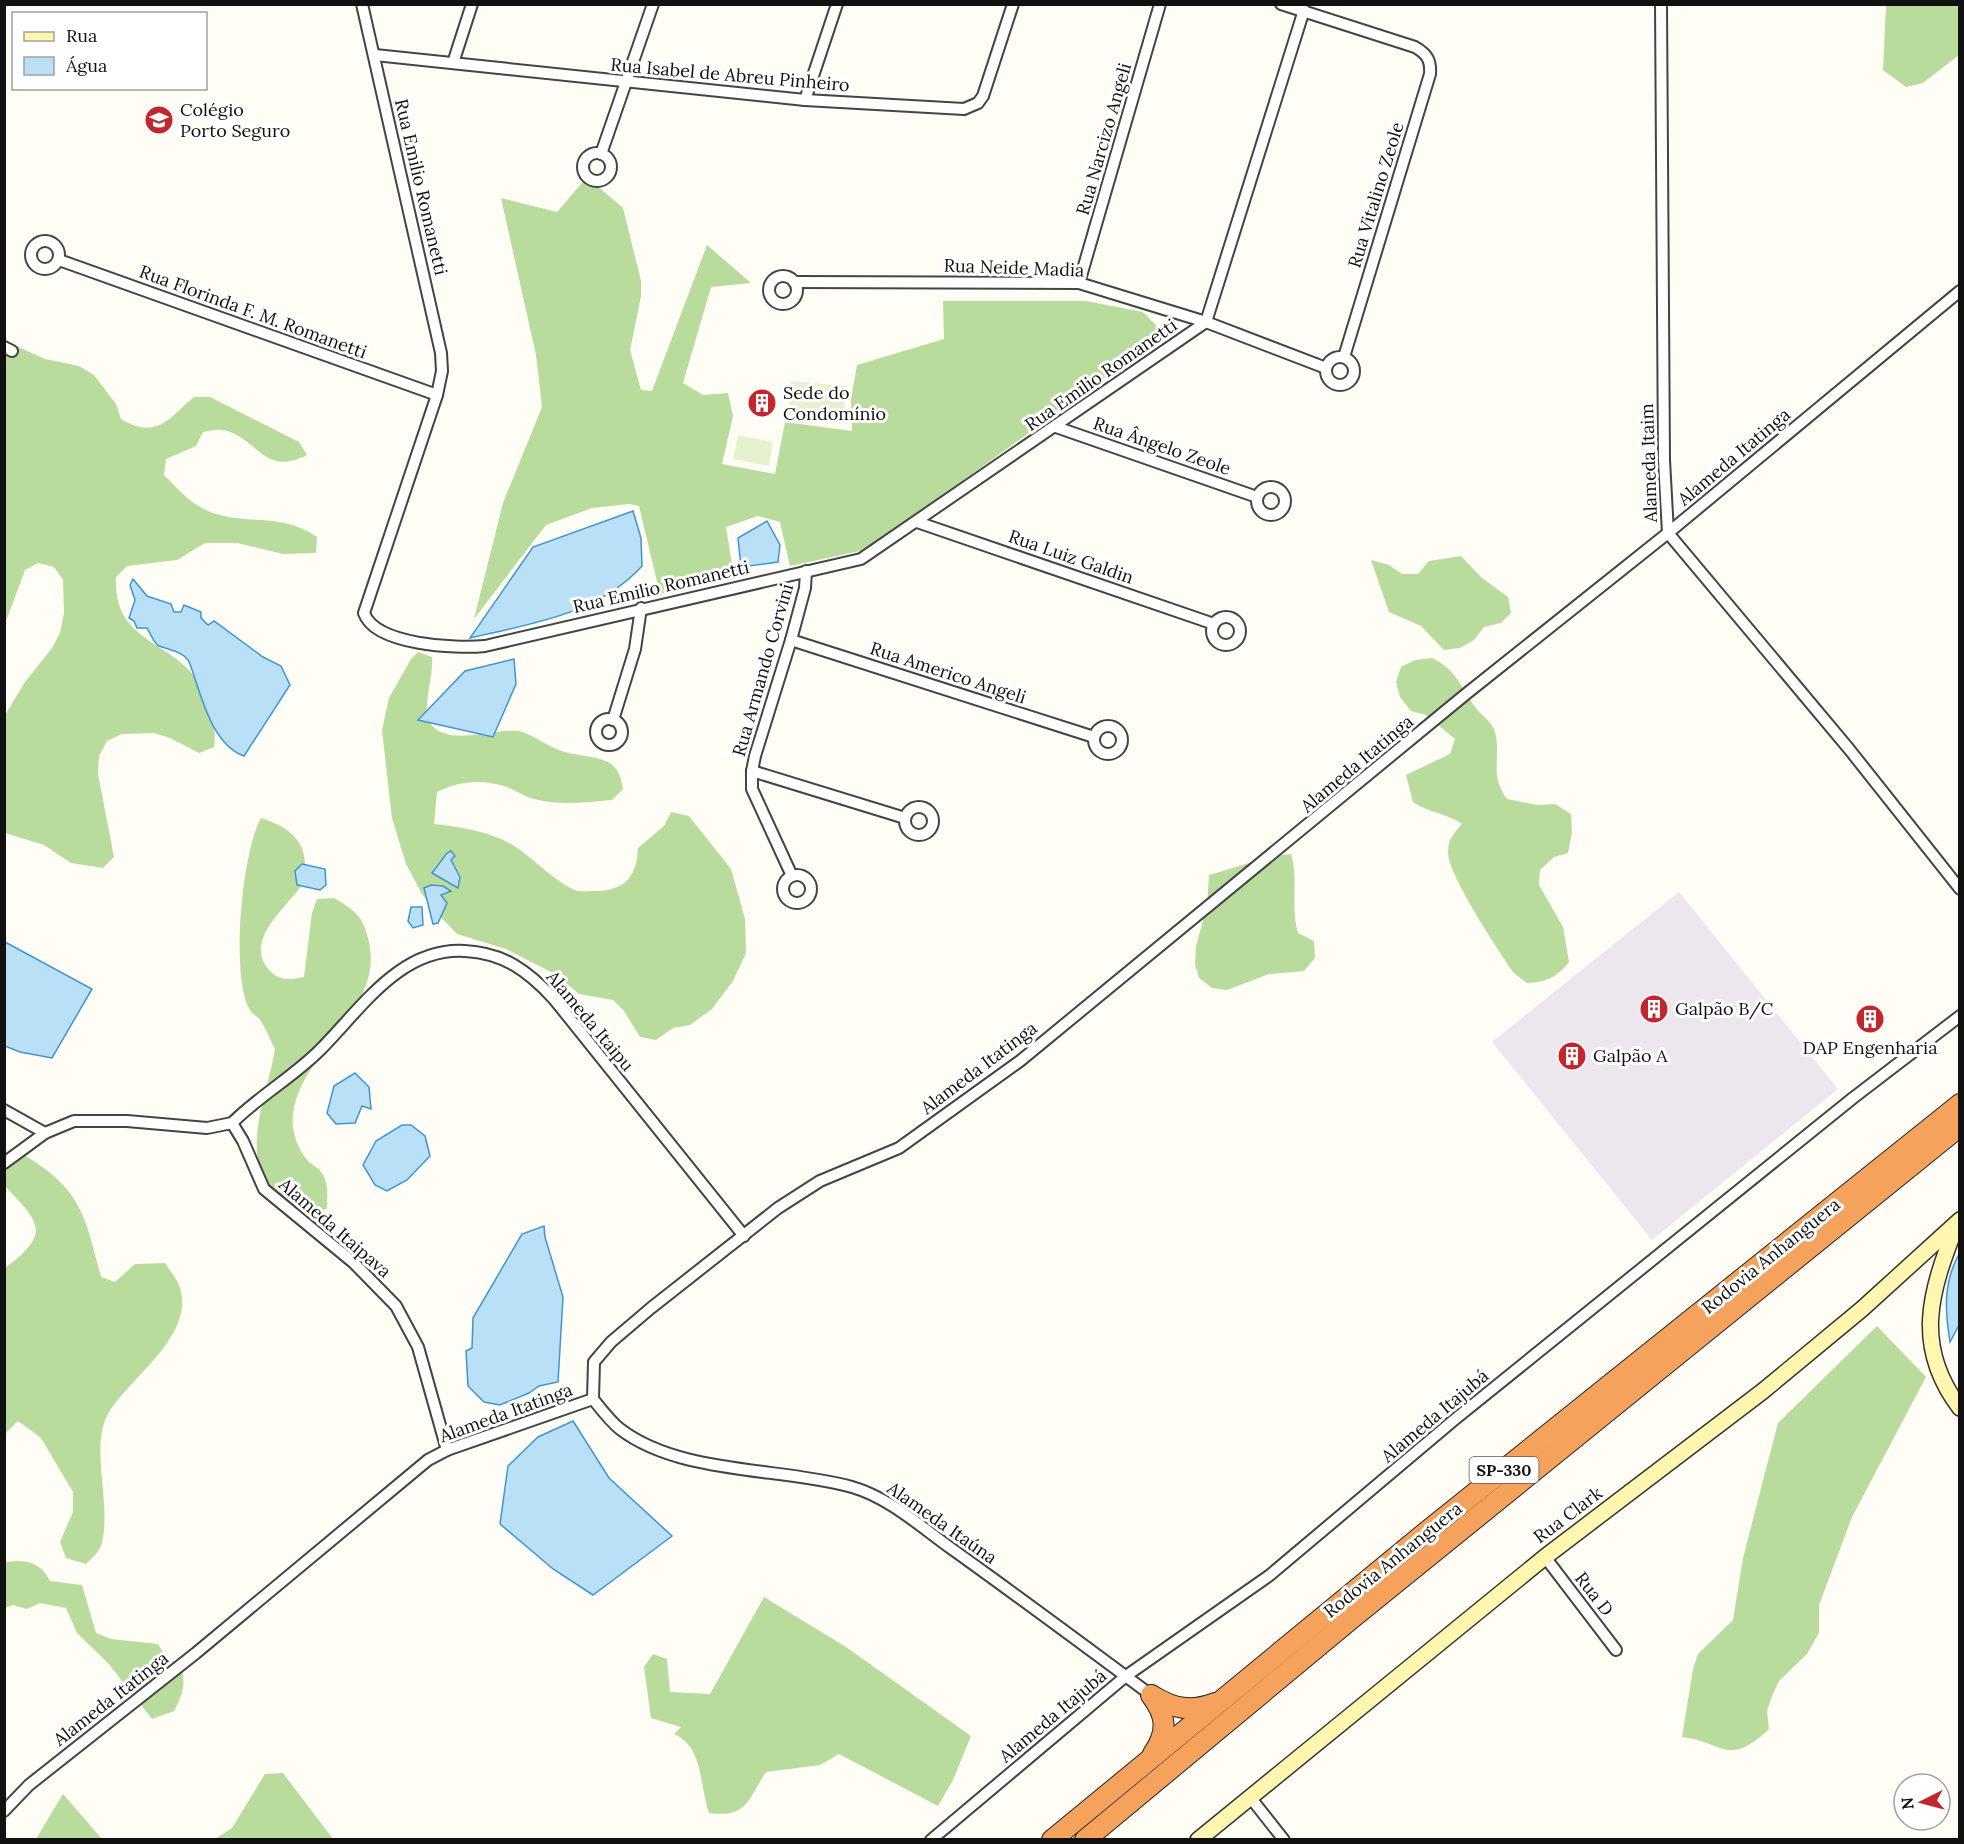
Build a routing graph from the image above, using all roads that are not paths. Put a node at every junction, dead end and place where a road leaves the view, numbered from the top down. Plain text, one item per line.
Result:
1 (362, 4) edge
2 (472, 4) edge
3 (653, 4) edge
4 (837, 4) edge
5 (1013, 4) edge
6 (1160, 4) edge
7 (1281, 4) edge
8 (1661, 4) edge
9 (1304, 10) junction
10 (375, 54) junction
11 (453, 63) junction
12 (624, 83) junction
13 (805, 100) junction
14 (601, 154) dead end
15 (59, 260) dead end
16 (794, 282) dead end
17 (1079, 283) junction
18 (1959, 291) edge
19 (1206, 322) junction
20 (1344, 357) junction
21 (1326, 368) junction
22 (436, 395) junction
23 (1056, 427) junction
24 (1257, 497) dead end
25 (917, 522) junction
26 (1668, 533) junction
27 (806, 571) junction
28 (640, 608) junction
29 (1214, 624) dead end
30 (791, 640) junction
31 (613, 720) dead end
32 (1094, 737) dead end
33 (752, 771) junction
34 (905, 818) dead end
35 (792, 876) dead end
36 (1959, 889) edge
37 (1959, 1016) edge
38 (1959, 1104) edge
39 (4, 1110) edge
40 (232, 1123) junction
41 (1959, 1126) edge
42 (45, 1132) junction
43 (4, 1163) edge
44 (1959, 1220) edge
45 (744, 1236) junction
46 (592, 1399) junction
47 (1959, 1408) edge
48 (447, 1450) junction
49 (1545, 1557) junction
50 (1616, 1650) dead end
51 (1126, 1676) junction
52 (1151, 1695) junction
53 (1223, 1700) junction
54 (1146, 1764) junction
55 (1250, 1797) junction
56 (4, 1811) edge
57 (931, 1839) edge
58 (1053, 1839) edge
59 (1085, 1839) edge
60 (1198, 1839) edge
61 (1284, 1839) edge

1 - 10 street, Rua Emilio Romanetti
2 - 11 street
3 - 12 street
4 - 13 street
5 - 13 street, Rua Isabel de Abreu Pinheiro
6 - 17 street, Rua Narcizo Angeli
7 - 9 street
8 - 26 street, Alameda Itaim
9 - 19 street
9 - 20 street, Rua Vitalino Zeole
10 - 11 street, Rua Isabel de Abreu Pinheiro
10 - 22 street, Rua Emilio Romanetti
11 - 12 street, Rua Isabel de Abreu Pinheiro
12 - 13 street, Rua Isabel de Abreu Pinheiro
12 - 14 street
15 - 22 street, Rua Florinda F. M. Romanetti
16 - 17 street, Rua Neide Madia
17 - 19 street, Rua Neide Madia
18 - 26 street, Alameda Itatinga
19 - 21 street, Rua Neide Madia
19 - 23 street, Rua Emilio Romanetti
20 - 21 street
20 - 21 street, Rua Vitalino Zeole
22 - 28 street, Rua Emilio Romanetti
23 - 24 street, Rua Ângelo Zeole
23 - 25 street, Rua Emilio Romanetti
25 - 27 street, Rua Emilio Romanetti
25 - 29 street, Rua Luiz Galdin
26 - 36 street, Alameda Itaim
26 - 45 street, Alameda Itatinga
27 - 28 street, Rua Emilio Romanetti
27 - 30 street, Rua Armando Corvini
28 - 31 street
30 - 32 street, Rua Americo Angeli
30 - 33 street, Rua Armando Corvini
33 - 34 street
33 - 35 street, Rua Armando Corvini
37 - 51 street, Alameda Itajubá
38 - 53 highway, Rodovia Anhanguera / SP-330
39 - 42 street
40 - 42 street
40 - 45 street, Alameda Itaipu
40 - 48 street, Alameda Itaipava
41 - 59 highway, Rodovia Anhanguera / SP-330
42 - 43 street
44 - 47 street
44 - 49 street, Rua Clark
45 - 46 street, Alameda Itatinga
46 - 48 street, Alameda Itatinga
46 - 51 street, Alameda Itaúna
48 - 56 street, Alameda Itatinga
49 - 50 street, Rua D
49 - 55 street, Rua Clark
51 - 52 street, Alameda Itaúna
51 - 57 street, Alameda Itajubá
52 - 53 highway
52 - 54 highway
53 - 54 highway, Rodovia Anhanguera / SP-330
54 - 58 highway, Rodovia Anhanguera / SP-330
55 - 60 street, Rua Clark
55 - 61 street

